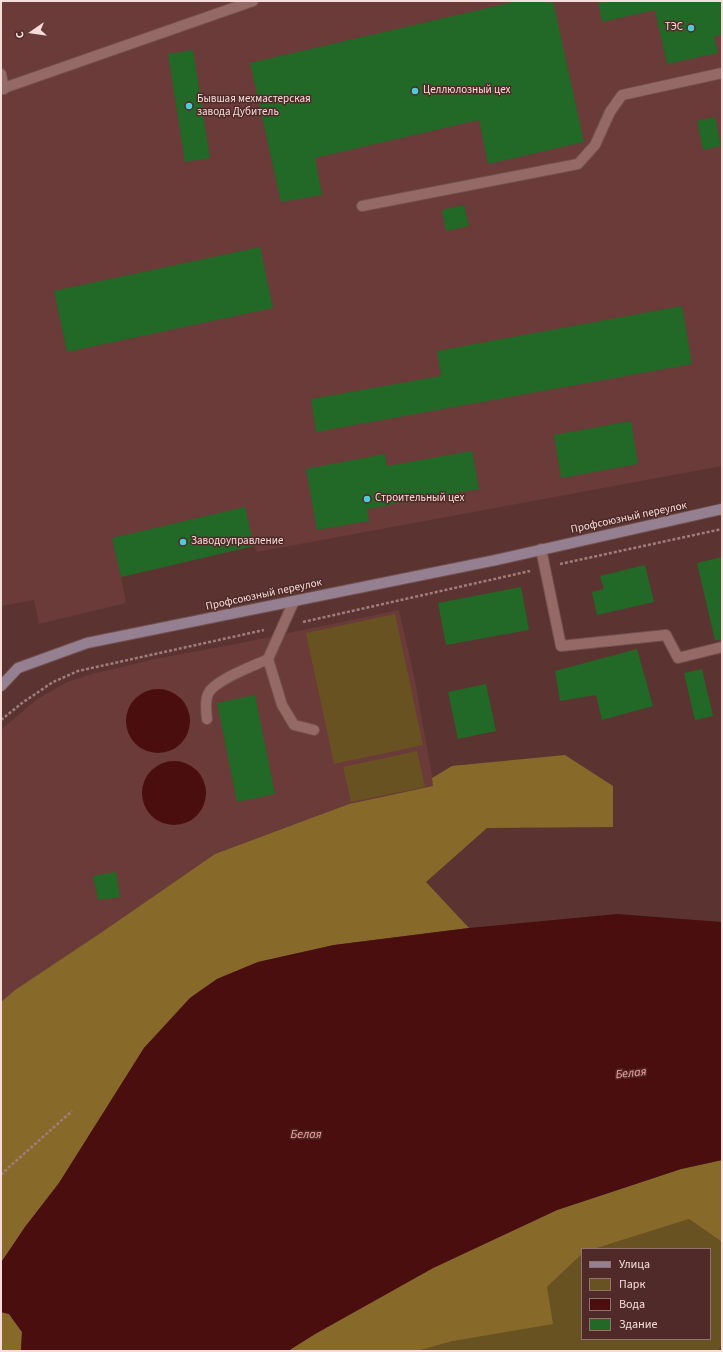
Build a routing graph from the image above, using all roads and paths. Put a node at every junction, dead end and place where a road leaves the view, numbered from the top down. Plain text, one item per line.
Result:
1 (253, 1) edge
2 (722, 73) edge
3 (1, 74) edge
4 (2, 89) edge
5 (362, 206) dead end
6 (722, 509) edge
7 (722, 529) edge
8 (541, 549) junction
9 (545, 568) junction
10 (294, 601) junction
11 (283, 626) junction
12 (722, 647) edge
13 (268, 659) junction
14 (1, 686) edge
15 (207, 719) dead end
16 (1, 720) edge
17 (314, 730) dead end
18 (72, 1111) dead end
19 (1, 1175) edge

1 - 4 street
2 - 5 street
3 - 4 street
6 - 8 main road, Профсоюзный переулок
7 - 9 path
8 - 9 street
8 - 10 main road, Профсоюзный переулок
9 - 11 path
9 - 12 street
10 - 11 street
10 - 14 main road, Профсоюзный переулок
11 - 13 street
11 - 16 path
13 - 15 street
13 - 17 street
18 - 19 path

